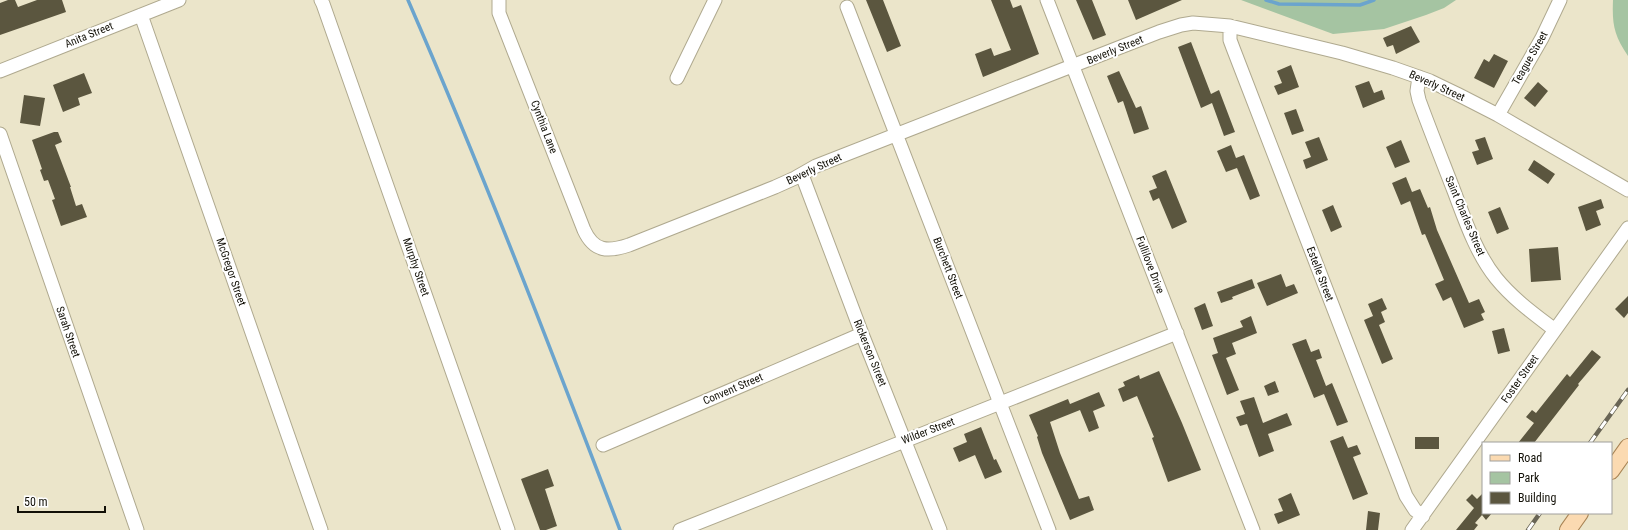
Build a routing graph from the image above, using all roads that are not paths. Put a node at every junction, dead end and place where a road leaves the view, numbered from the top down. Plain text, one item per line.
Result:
1 (179, 0) edge
2 (499, 0) edge
3 (715, 0) edge
4 (1048, 0) edge
5 (1560, 0) edge
6 (322, 2) edge
7 (847, 7) dead end
8 (141, 15) junction
9 (1230, 26) junction
10 (1073, 66) junction
11 (0, 70) edge
12 (1419, 77) junction
13 (677, 78) dead end
14 (1498, 115) junction
15 (0, 134) edge
16 (896, 134) junction
17 (802, 175) junction
18 (1628, 190) edge
19 (1628, 228) edge
20 (600, 248) joint
21 (1555, 330) junction
22 (1177, 333) junction
23 (862, 334) junction
24 (1000, 402) junction
25 (905, 440) junction
26 (603, 445) dead end
27 (1628, 447) edge
28 (1612, 469) edge
29 (1579, 514) edge
30 (1423, 516) junction
31 (137, 530) edge
32 (321, 530) edge
33 (508, 530) edge
34 (680, 530) edge
35 (940, 530) edge
36 (1049, 530) edge
37 (1253, 530) edge
38 (1412, 530) edge
39 (1568, 530) edge

1 - 8 street, Anita Street
2 - 20 street, Cynthia Lane
3 - 13 street
4 - 10 street, Fullilove Drive
5 - 14 street, Teague Street
6 - 33 street, Murphy Street
7 - 16 street, Burchett Street
8 - 11 street, Anita Street
8 - 32 street, McGregor Street
9 - 10 street, Beverly Street
9 - 12 street, Beverly Street
9 - 30 street, Estelle Street
10 - 16 street, Beverly Street
10 - 22 street, Fullilove Drive
12 - 14 street, Beverly Street
12 - 21 street, Saint Charles Street
14 - 18 street, Beverly Street
15 - 31 street, Sarah Street
16 - 17 street, Beverly Street
16 - 24 street, Burchett Street
17 - 20 street, Beverly Street
17 - 23 street, Rickerson Street
19 - 21 street, Foster Street
21 - 30 street, Foster Street
22 - 24 street, Wilder Street
22 - 37 street, Fullilove Drive
23 - 25 street, Rickerson Street
23 - 26 street, Convent Street
24 - 25 street, Wilder Street
24 - 36 street, Burchett Street
25 - 34 street, Wilder Street
25 - 35 street, Rickerson Street
27 - 28 main road
29 - 39 main road
30 - 38 street, Foster Street

